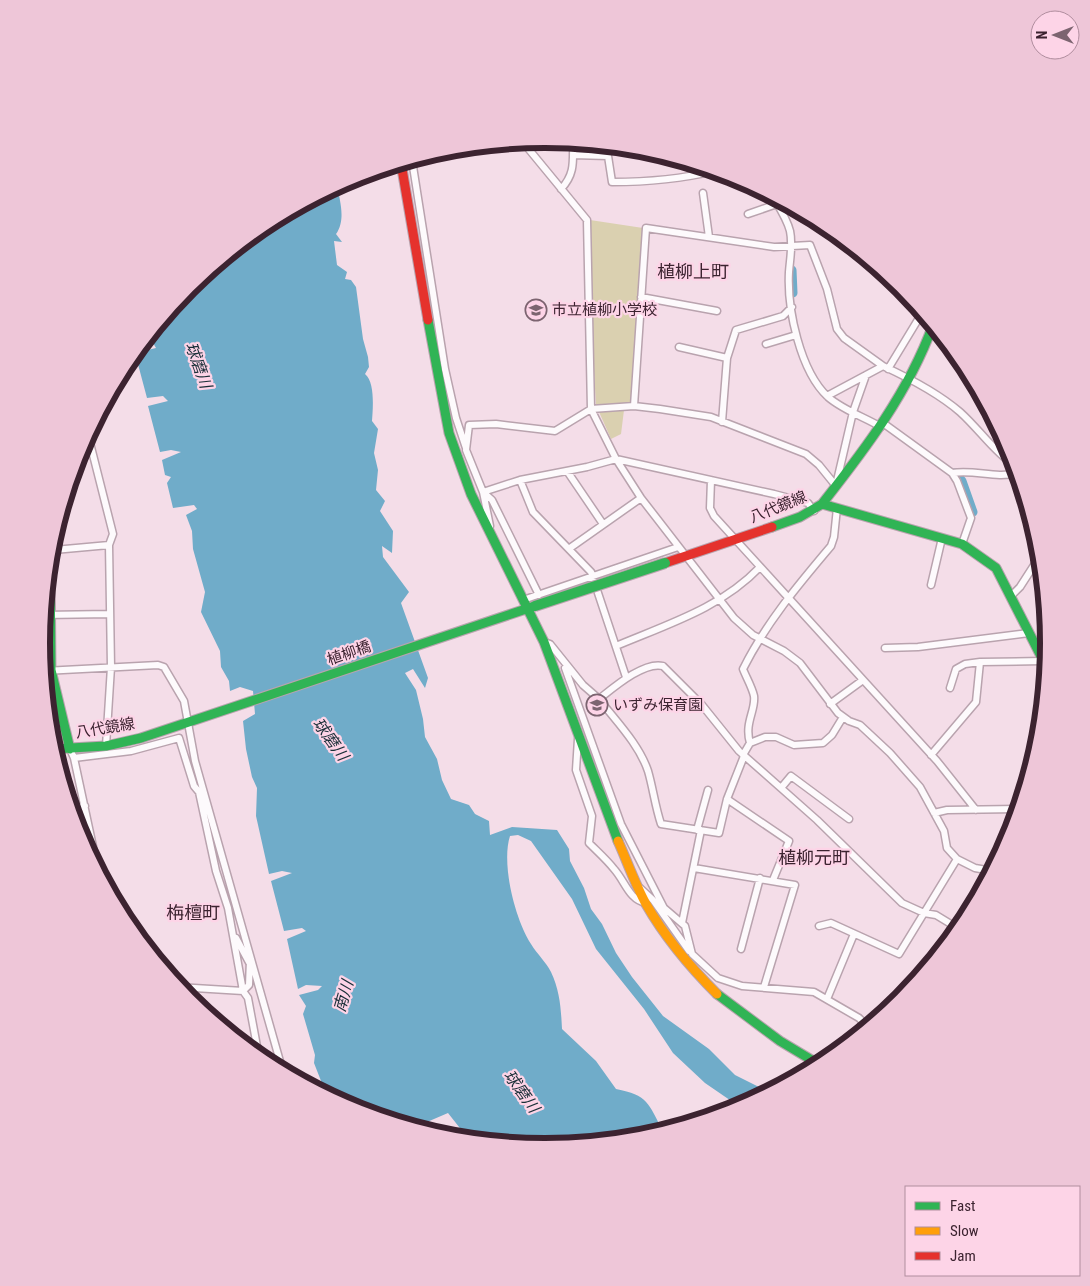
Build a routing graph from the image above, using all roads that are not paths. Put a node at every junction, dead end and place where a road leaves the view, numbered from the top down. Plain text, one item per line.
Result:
1 (528, 149) edge
2 (573, 149) edge
3 (573, 155) junction
4 (413, 166) edge
5 (402, 169) edge
6 (702, 173) edge
7 (562, 189) junction
8 (703, 193) dead end
9 (775, 205) edge
10 (778, 207) edge
11 (748, 214) dead end
12 (709, 237) junction
13 (792, 247) junction
14 (641, 297) junction
15 (792, 307) junction
16 (717, 311) dead end
17 (918, 319) edge
18 (930, 333) edge
19 (796, 335) junction
20 (766, 344) dead end
21 (679, 347) dead end
22 (727, 358) junction
23 (886, 367) junction
24 (866, 376) junction
25 (909, 379) junction
26 (827, 396) junction
27 (634, 406) junction
28 (591, 409) junction
29 (853, 412) junction
30 (722, 422) junction
31 (882, 425) junction
32 (91, 446) edge
33 (466, 450) junction
34 (1004, 458) edge
35 (616, 459) junction
36 (567, 471) junction
37 (952, 473) junction
38 (1010, 475) edge
39 (520, 480) junction
40 (711, 480) junction
41 (836, 486) junction
42 (483, 492) junction
43 (641, 498) junction
44 (818, 507) junction
45 (837, 508) junction
46 (603, 524) junction
47 (491, 531) junction
48 (942, 538) junction
49 (735, 540) junction
50 (962, 544) junction
51 (108, 545) junction
52 (678, 547) junction
53 (570, 548) junction
54 (59, 552) edge
55 (686, 557) junction
56 (1034, 566) edge
57 (760, 567) junction
58 (593, 577) junction
59 (931, 585) dead end
60 (539, 595) junction
61 (789, 596) junction
62 (1011, 596) junction
63 (720, 601) junction
64 (526, 607) junction
65 (110, 614) junction
66 (51, 615) edge
67 (1029, 633) junction
68 (758, 639) junction
69 (544, 642) junction
70 (616, 646) junction
71 (885, 648) dead end
72 (1040, 654) edge
73 (980, 662) junction
74 (564, 664) junction
75 (1039, 664) edge
76 (111, 667) junction
77 (51, 671) edge
78 (626, 677) junction
79 (863, 680) junction
80 (52, 684) edge
81 (950, 688) dead end
82 (599, 698) junction
83 (830, 704) junction
84 (843, 717) junction
85 (189, 722) junction
86 (578, 734) junction
87 (750, 743) junction
88 (106, 746) junction
89 (62, 751) edge
90 (72, 753) junction
91 (744, 755) junction
92 (931, 755) junction
93 (781, 788) junction
94 (708, 790) dead end
95 (728, 799) junction
96 (78, 806) edge
97 (84, 806) junction
98 (1011, 809) edge
99 (976, 810) junction
100 (934, 813) junction
101 (850, 818) dead end
102 (699, 830) junction
103 (91, 840) edge
104 (957, 859) junction
105 (694, 868) junction
106 (985, 870) edge
107 (760, 878) junction
108 (773, 880) junction
109 (650, 902) junction
110 (664, 908) junction
111 (924, 914) junction
112 (682, 923) junction
113 (952, 925) edge
114 (819, 926) dead end
115 (232, 930) junction
116 (854, 934) junction
117 (741, 949) dead end
118 (692, 954) junction
119 (251, 956) junction
120 (250, 964) junction
121 (764, 987) junction
122 (190, 988) edge
123 (243, 992) junction
124 (827, 999) junction
125 (863, 1022) edge
126 (255, 1044) edge
127 (812, 1060) edge
128 (281, 1062) edge

1 - 7 street
2 - 3 street
3 - 6 street
3 - 7 street
4 - 33 street
5 - 47 street
7 - 28 street
8 - 12 street
9 - 11 street
10 - 13 street
12 - 13 street
12 - 14 street
13 - 15 street
13 - 23 street
14 - 16 street
14 - 27 street
15 - 19 street
15 - 22 street
17 - 23 street
18 - 25 street
19 - 20 street
19 - 26 street
21 - 22 street
22 - 30 street
23 - 24 street
23 - 25 street
24 - 26 street
24 - 29 street
25 - 31 street
25 - 34 street
26 - 29 street
27 - 28 street
27 - 30 street
28 - 33 street
28 - 35 street
29 - 31 street
29 - 41 street
30 - 41 street
31 - 37 street
31 - 41 street
32 - 51 street
33 - 42 street
35 - 36 street
35 - 40 street
35 - 43 street
36 - 39 street
36 - 46 street
37 - 38 street
37 - 50 street
39 - 42 street
39 - 53 street
40 - 44 street
40 - 49 street
41 - 44 street
42 - 47 street
42 - 60 street
43 - 46 street
43 - 52 street
44 - 45 street, 八代鏡線
44 - 49 street, 八代鏡線
45 - 48 street, 八代鏡線
45 - 61 street
46 - 53 street
47 - 64 street
48 - 50 street, 八代鏡線
48 - 59 street
49 - 55 street, 八代鏡線
49 - 57 street
50 - 62 street, 八代鏡線
51 - 54 street
51 - 65 street
52 - 55 street
52 - 58 street
53 - 58 street
55 - 63 street
55 - 64 street, 八代鏡線, bridge
56 - 62 street
57 - 61 street
57 - 63 street
58 - 60 street
58 - 70 street
60 - 64 street
61 - 68 street
61 - 79 street
62 - 67 street, 八代鏡線
63 - 68 street
63 - 70 street
64 - 69 street
64 - 85 street, 植柳橋
65 - 66 street
65 - 76 street
67 - 71 street
67 - 72 street, 八代鏡線
68 - 83 street
68 - 87 street
69 - 74 street
69 - 86 street
70 - 78 street
73 - 75 street
73 - 81 street
73 - 92 street
74 - 82 street
74 - 110 street
76 - 77 street
76 - 85 street
76 - 88 street
78 - 82 street
78 - 91 street
79 - 83 street
79 - 92 street
80 - 90 street
82 - 102 street
83 - 84 street
84 - 87 street
84 - 100 street
85 - 88 street, 八代鏡線
85 - 119 street
86 - 109 street
86 - 109 street
87 - 91 street
88 - 90 street, 八代鏡線
89 - 90 street, 八代鏡線
90 - 97 street
90 - 115 street
91 - 93 street
91 - 95 street
92 - 99 street
93 - 101 street
93 - 111 street
94 - 102 street
95 - 102 street
95 - 108 street
96 - 97 street
97 - 103 street
98 - 99 street
99 - 100 street
100 - 104 street
102 - 105 street
104 - 106 street
104 - 111 street
105 - 107 street
105 - 112 street
107 - 108 street
107 - 117 street
108 - 121 street
109 - 110 street
109 - 118 street
109 - 127 street
110 - 112 street
111 - 113 street
111 - 116 street
112 - 118 street
114 - 116 street
115 - 120 street
115 - 123 street
116 - 124 street
118 - 121 street
119 - 120 street
119 - 128 street
120 - 123 street
121 - 124 street
122 - 123 street
123 - 126 street
124 - 125 street

